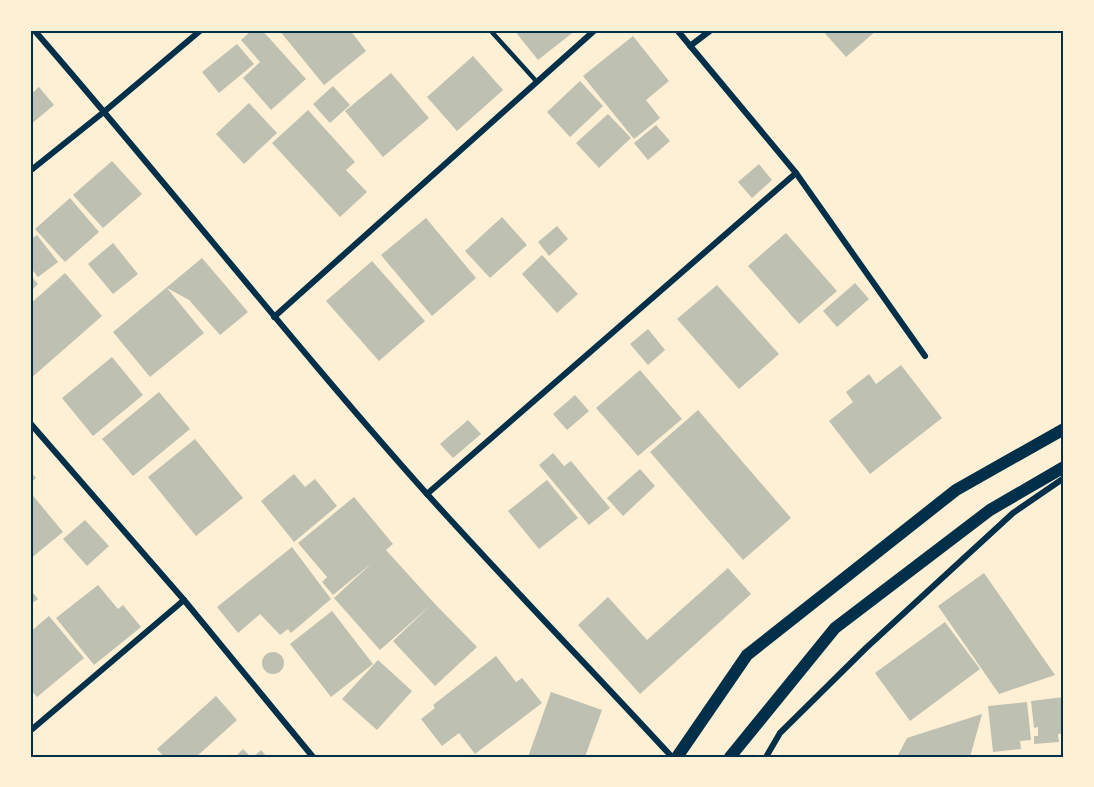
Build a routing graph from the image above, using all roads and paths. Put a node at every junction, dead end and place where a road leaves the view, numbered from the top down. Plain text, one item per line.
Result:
1 (34, 30) edge
2 (201, 30) edge
3 (490, 30) edge
4 (595, 30) edge
5 (677, 30) edge
6 (711, 30) edge
7 (690, 46) junction
8 (537, 82) junction
9 (105, 111) junction
10 (30, 171) edge
11 (796, 173) junction
12 (274, 317) junction
13 (925, 356) dead end
14 (30, 423) edge
15 (1064, 429) edge
16 (1064, 467) edge
17 (1064, 478) edge
18 (427, 494) junction
19 (184, 600) junction
20 (30, 731) edge
21 (313, 757) edge
22 (672, 757) edge
23 (677, 757) edge
24 (730, 757) edge
25 (766, 757) edge

1 - 9 street
2 - 9 street
3 - 8 lane
4 - 8 street
5 - 7 street
6 - 7 street
7 - 11 street
8 - 12 street
9 - 10 street
9 - 12 street
11 - 13 street
11 - 18 street
12 - 18 street
14 - 19 street
15 - 23 main road
16 - 24 main road
17 - 25 street
18 - 22 street
19 - 20 street
19 - 21 street

